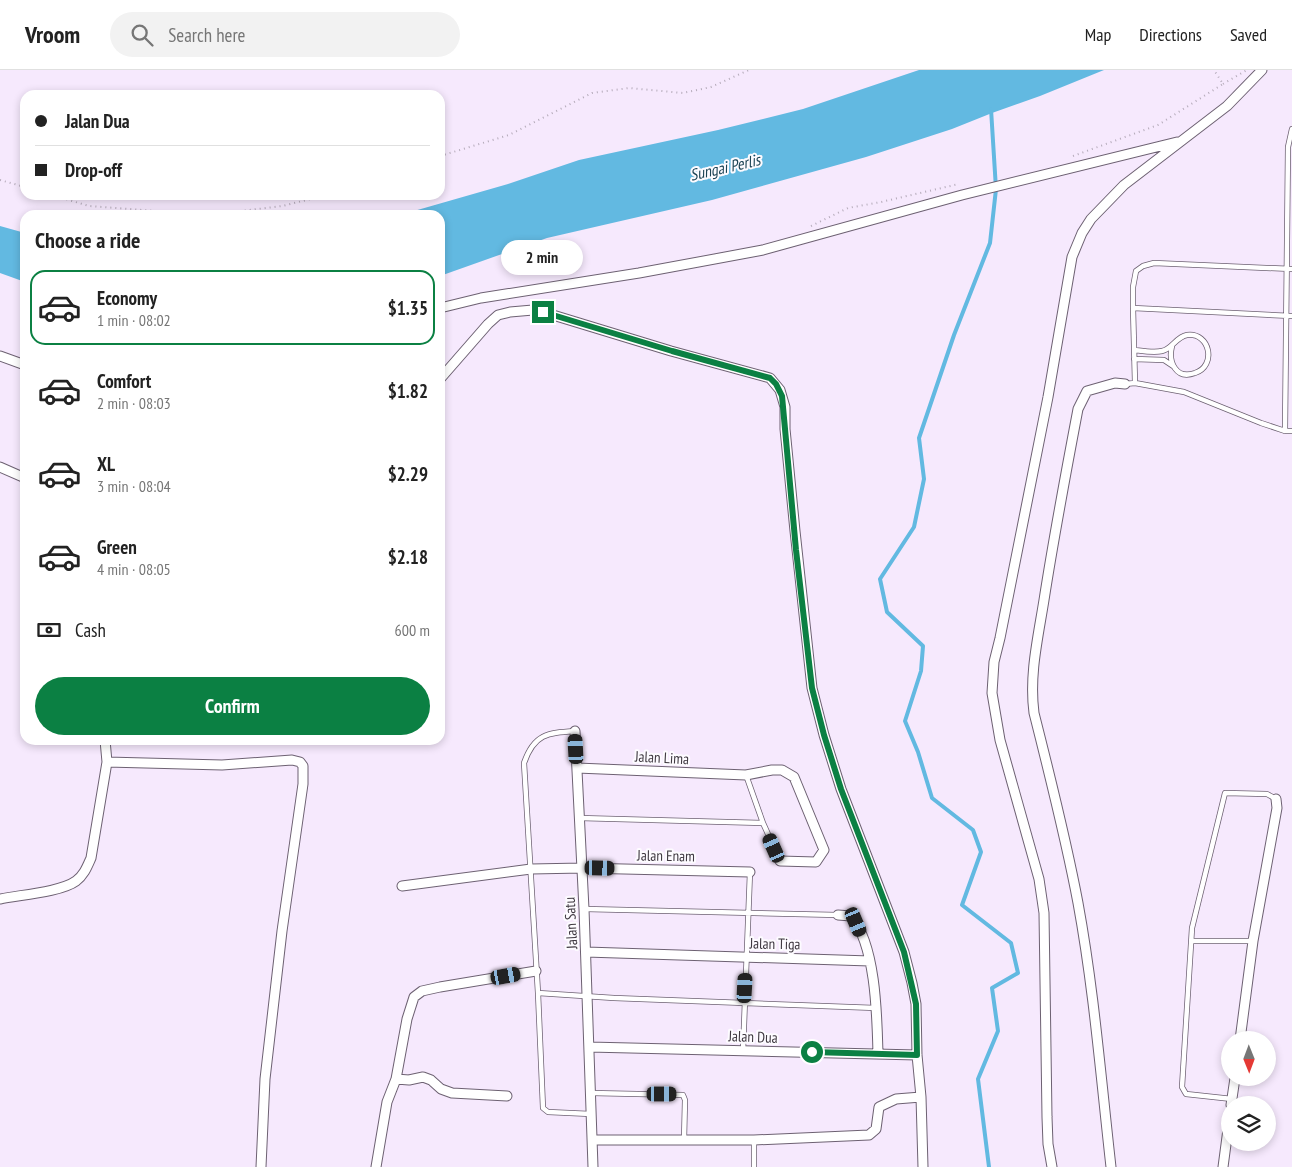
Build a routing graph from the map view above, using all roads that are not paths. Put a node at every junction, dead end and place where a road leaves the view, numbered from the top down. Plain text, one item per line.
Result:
1 (1262, 70) edge
2 (1292, 129) edge
3 (1182, 141) junction
4 (1290, 269) edge
5 (445, 307) edge
6 (1133, 308) junction
7 (1289, 315) edge
8 (1172, 346) junction
9 (1135, 350) junction
10 (0, 356) edge
11 (1134, 359) junction
12 (20, 363) edge
13 (1173, 366) junction
14 (445, 374) edge
15 (1286, 378) junction
16 (1292, 378) edge
17 (1135, 383) junction
18 (1125, 384) joint
19 (1285, 431) junction
20 (1292, 431) edge
21 (0, 467) edge
22 (20, 476) edge
23 (575, 731) joint
24 (105, 745) edge
25 (107, 762) junction
26 (577, 768) junction
27 (746, 775) junction
28 (1276, 799) joint
29 (579, 818) junction
30 (763, 822) junction
31 (780, 861) joint
32 (582, 868) junction
33 (531, 869) junction
34 (750, 872) joint
35 (402, 886) dead end
36 (0, 899) edge
37 (584, 909) junction
38 (749, 913) junction
39 (838, 915) joint
40 (1192, 941) junction
41 (1253, 941) junction
42 (586, 952) junction
43 (747, 958) junction
44 (870, 960) junction
45 (536, 971) junction
46 (538, 993) junction
47 (587, 996) junction
48 (744, 1003) junction
49 (876, 1008) junction
50 (1241, 1031) edge
51 (589, 1046) junction
52 (743, 1050) junction
53 (878, 1054) junction
54 (917, 1055) junction
55 (396, 1079) junction
56 (591, 1093) junction
57 (506, 1096) dead end
58 (921, 1097) junction
59 (1221, 1100) edge
60 (591, 1114) junction
61 (592, 1140) junction
62 (684, 1140) junction
63 (754, 1140) junction
64 (1225, 1151) edge
65 (261, 1167) edge
66 (376, 1167) edge
67 (593, 1167) edge
68 (754, 1167) edge
69 (923, 1167) edge
70 (1052, 1167) edge
71 (1111, 1167) edge
72 (1223, 1167) edge

1 - 3 street
2 - 4 lane
3 - 5 street
3 - 70 street
4 - 6 lane
4 - 7 lane
6 - 7 lane
6 - 9 lane
7 - 15 lane
8 - 9 lane
8 - 13 lane
8 - 13 lane
9 - 11 lane
10 - 12 street
11 - 13 lane
11 - 17 lane
14 - 54 street
15 - 16 lane
15 - 19 lane
17 - 18 lane
17 - 19 lane
18 - 71 street
19 - 20 lane
21 - 22 street
23 - 26 street, Jalan Satu
23 - 33 lane
24 - 25 street
25 - 36 street
25 - 65 street
26 - 27 street, Jalan Lima
26 - 29 street, Jalan Satu
27 - 30 lane
27 - 31 street
28 - 40 lane
28 - 41 street
29 - 30 lane
29 - 32 street, Jalan Satu
30 - 31 lane
32 - 33 street, Jalan Enam
32 - 34 street, Jalan Enam
32 - 37 street, Jalan Satu
33 - 35 street, Jalan Enam
33 - 45 lane
34 - 38 lane
37 - 38 lane
37 - 42 street, Jalan Satu
38 - 39 lane
38 - 43 lane
39 - 44 street
40 - 41 lane
40 - 59 lane
41 - 50 street
42 - 43 street, Jalan Tiga
42 - 47 street, Jalan Satu
43 - 44 street, Jalan Tiga
43 - 48 lane
44 - 49 street
45 - 46 lane
45 - 55 street
46 - 47 lane
46 - 60 lane
47 - 48 lane
47 - 51 street, Jalan Satu
48 - 49 lane
48 - 52 lane
49 - 53 street
51 - 52 street, Jalan Dua
51 - 56 street, Jalan Satu
52 - 53 street, Jalan Dua
53 - 54 street, Jalan Dua
54 - 58 street
55 - 57 street
55 - 66 street
56 - 60 street, Jalan Satu
56 - 62 lane
58 - 63 street
58 - 69 street
60 - 61 street, Jalan Satu
61 - 62 street
61 - 67 street, Jalan Satu
62 - 63 street
63 - 68 lane
64 - 72 street

